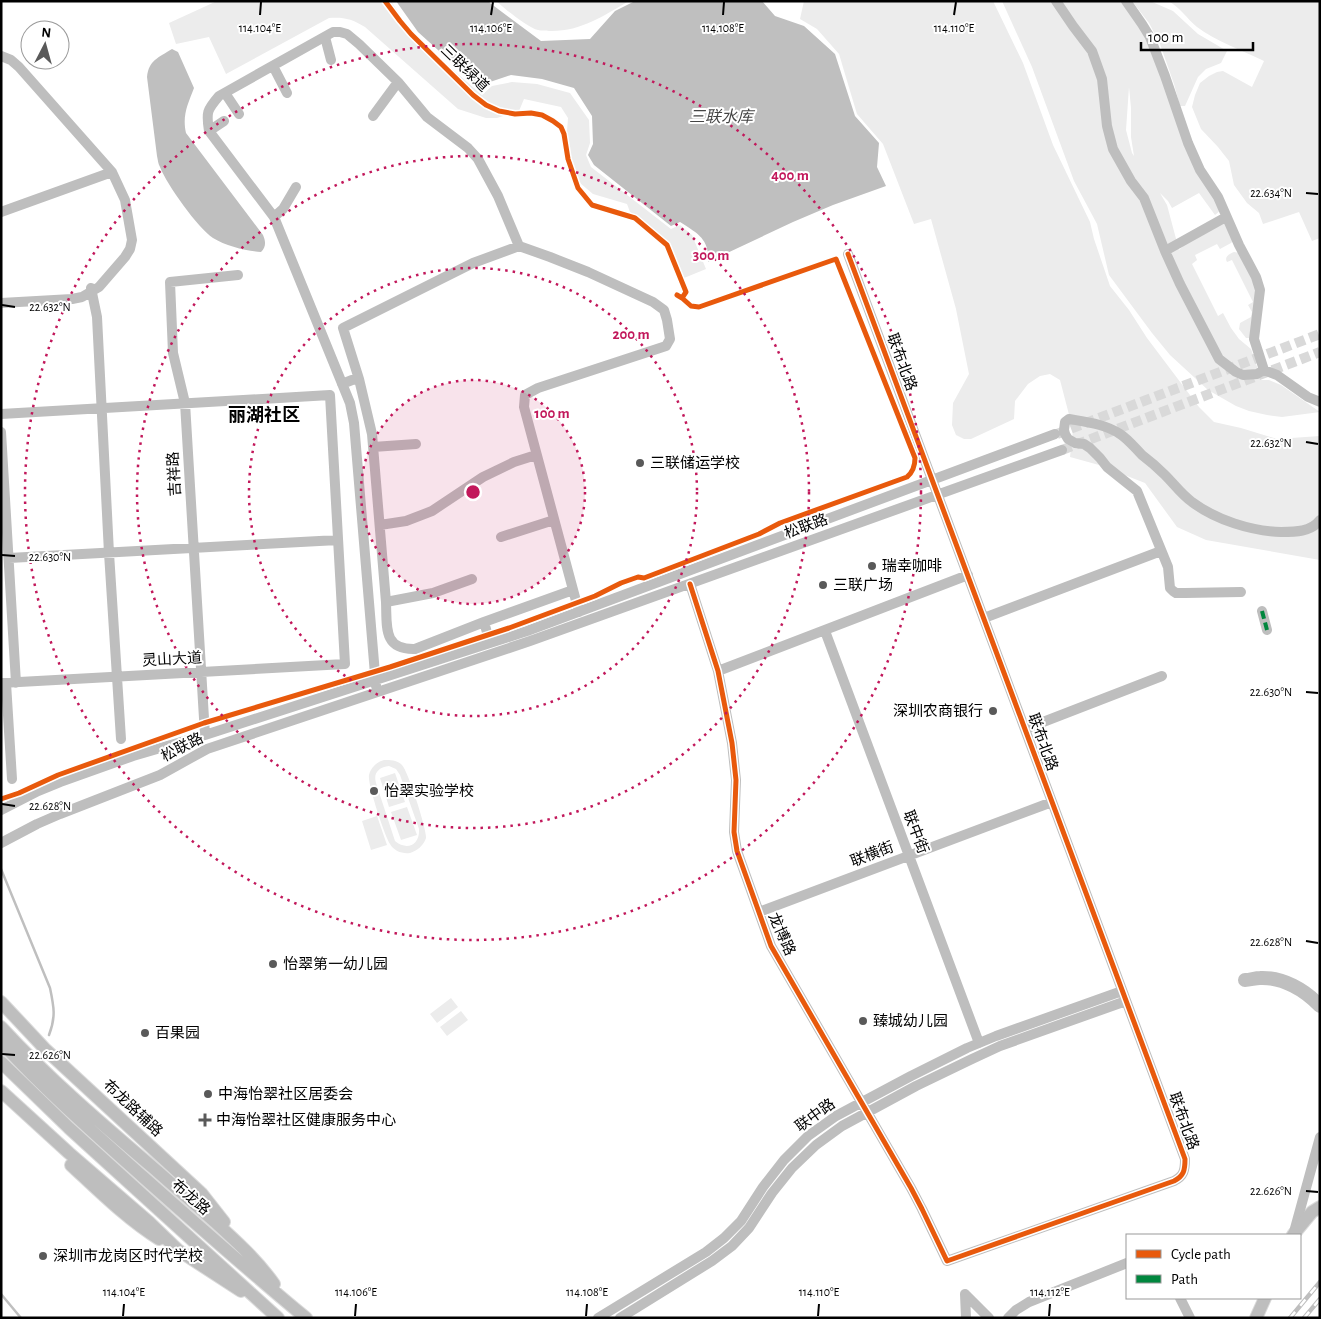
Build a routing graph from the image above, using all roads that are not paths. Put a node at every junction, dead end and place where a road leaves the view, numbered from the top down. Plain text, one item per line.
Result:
1 (1056, 1) edge
2 (1126, 1) edge
3 (325, 37) junction
4 (1, 56) edge
5 (331, 60) dead end
6 (273, 66) junction
7 (398, 82) junction
8 (225, 93) junction
9 (288, 93) dead end
10 (239, 114) dead end
11 (373, 116) dead end
12 (224, 121) dead end
13 (209, 130) junction
14 (112, 172) junction
15 (296, 187) dead end
16 (1, 212) edge
17 (274, 216) junction
18 (1226, 217) junction
19 (519, 246) junction
20 (1165, 251) junction
21 (848, 254) dead end
22 (238, 275) dead end
23 (92, 290) junction
24 (1, 302) edge
25 (1264, 370) junction
26 (359, 379) junction
27 (342, 384) junction
28 (1320, 402) edge
29 (185, 403) junction
30 (102, 408) junction
31 (1, 414) edge
32 (1, 432) edge
33 (1055, 434) tunnel mouth
34 (416, 444) dead end
35 (373, 447) junction
36 (1062, 450) tunnel mouth
37 (536, 455) junction
38 (932, 480) junction
39 (938, 494) junction
40 (554, 520) junction
41 (1320, 520) edge
42 (380, 526) junction
43 (501, 537) dead end
44 (338, 540) junction
45 (194, 548) junction
46 (1161, 551) junction
47 (110, 553) junction
48 (9, 558) junction
49 (968, 575) junction
50 (472, 580) dead end
51 (690, 584) junction
52 (573, 590) junction
53 (1240, 592) dead end
54 (386, 602) junction
55 (1262, 611) dead end
56 (579, 612) junction
57 (984, 618) junction
58 (484, 622) junction
59 (1267, 630) dead end
60 (825, 631) junction
61 (490, 643) junction
62 (718, 671) junction
63 (201, 672) junction
64 (1162, 676) dead end
65 (117, 677) junction
66 (376, 680) junction
67 (8, 683) edge
68 (377, 692) junction
69 (1024, 728) junction
70 (204, 735) junction
71 (121, 739) dead end
72 (12, 779) dead end
73 (1052, 802) junction
74 (1, 810) edge
75 (1, 843) edge
76 (909, 856) junction
77 (759, 912) junction
78 (1122, 991) junction
79 (1126, 1001) junction
80 (1, 1002) edge
81 (1, 1027) edge
82 (979, 1043) junction
83 (4, 1046) edge
84 (1, 1062) edge
85 (1, 1092) edge
86 (1, 1101) edge
87 (861, 1102) junction
88 (867, 1112) junction
89 (1320, 1137) edge
90 (1320, 1207) edge
91 (1293, 1234) edge
92 (1294, 1234) edge
93 (238, 1243) junction
94 (178, 1250) junction
95 (947, 1261) joint
96 (1126, 1262) edge
97 (1180, 1299) edge
98 (1265, 1299) edge
99 (287, 1303) junction
100 (265, 1306) junction
101 (278, 1318) edge
102 (306, 1318) edge
103 (598, 1318) edge
104 (620, 1318) edge
105 (966, 1318) edge
106 (989, 1318) edge
107 (1008, 1318) edge
108 (1190, 1318) edge
109 (1256, 1318) edge

1 - 20 street
2 - 18 street
3 - 5 street
3 - 6 street
3 - 7 street
4 - 14 street
6 - 8 street
6 - 9 street
7 - 11 street
7 - 19 street
8 - 10 street
8 - 13 street
12 - 13 street
13 - 17 street
14 - 16 street
14 - 23 street
15 - 17 street
17 - 27 street
18 - 20 street
18 - 25 street
19 - 26 street
19 - 37 street
20 - 25 street
21 - 38 street, 联布北路
22 - 29 street, 吉祥路
23 - 24 street
23 - 30 street
25 - 28 street
26 - 27 street
26 - 35 street
27 - 66 street
29 - 30 street
29 - 44 street
29 - 45 street, 吉祥路
30 - 31 street
30 - 47 street
32 - 48 street
33 - 38 street, 松联路
34 - 35 street
35 - 42 street
36 - 39 street, 松联路
37 - 40 street
37 - 42 street
38 - 39 street, 联布北路
38 - 56 street, 松联路
39 - 49 street, 联布北路
39 - 51 street, 松联路
40 - 43 street
40 - 52 street
41 - 46 street
42 - 54 street
44 - 45 street
44 - 63 street, 灵山大道
45 - 47 street
45 - 63 street, 吉祥路
46 - 53 street
46 - 57 street
47 - 48 street
47 - 65 street
48 - 67 street
49 - 57 street, 联布北路
49 - 60 street
50 - 54 street
51 - 62 street, 龙博路
51 - 68 street, 松联路
52 - 56 street
52 - 58 street
54 - 58 street
55 - 59 street
56 - 61 street, 松联路
57 - 69 street, 联布北路
58 - 61 street
60 - 62 street
60 - 76 street, 联中街
61 - 66 street, 松联路
62 - 77 street, 龙博路
63 - 65 street, 灵山大道
63 - 70 street, 吉祥路
64 - 69 street
65 - 67 street, 灵山大道
65 - 71 street
66 - 68 street
66 - 70 street, 松联路
67 - 72 street
68 - 75 street, 松联路
69 - 73 street, 联布北路
70 - 74 street, 松联路
73 - 76 street, 联横街
73 - 78 street, 联布北路
76 - 77 street, 联横街
76 - 82 street, 联中街
77 - 87 street, 龙博路
78 - 79 street, 联布北路
78 - 82 street, 联中路
79 - 88 street, 联中路
79 - 95 street, 联布北路
80 - 93 main road, 布龙路辅路
81 - 93 main road
82 - 87 street, 联中路
83 - 99 main road, 布龙路
84 - 100 main road, 布龙路
85 - 94 main road
86 - 94 main road
87 - 88 street, 龙博路
87 - 103 street, 联中路
88 - 95 street, 龙博路
88 - 104 street, 联中路
89 - 91 street
90 - 92 main road
93 - 99 main road
94 - 100 main road
96 - 107 street
97 - 108 street
98 - 109 main road
99 - 102 main road, 布龙路
100 - 101 main road, 布龙路
105 - 106 street

